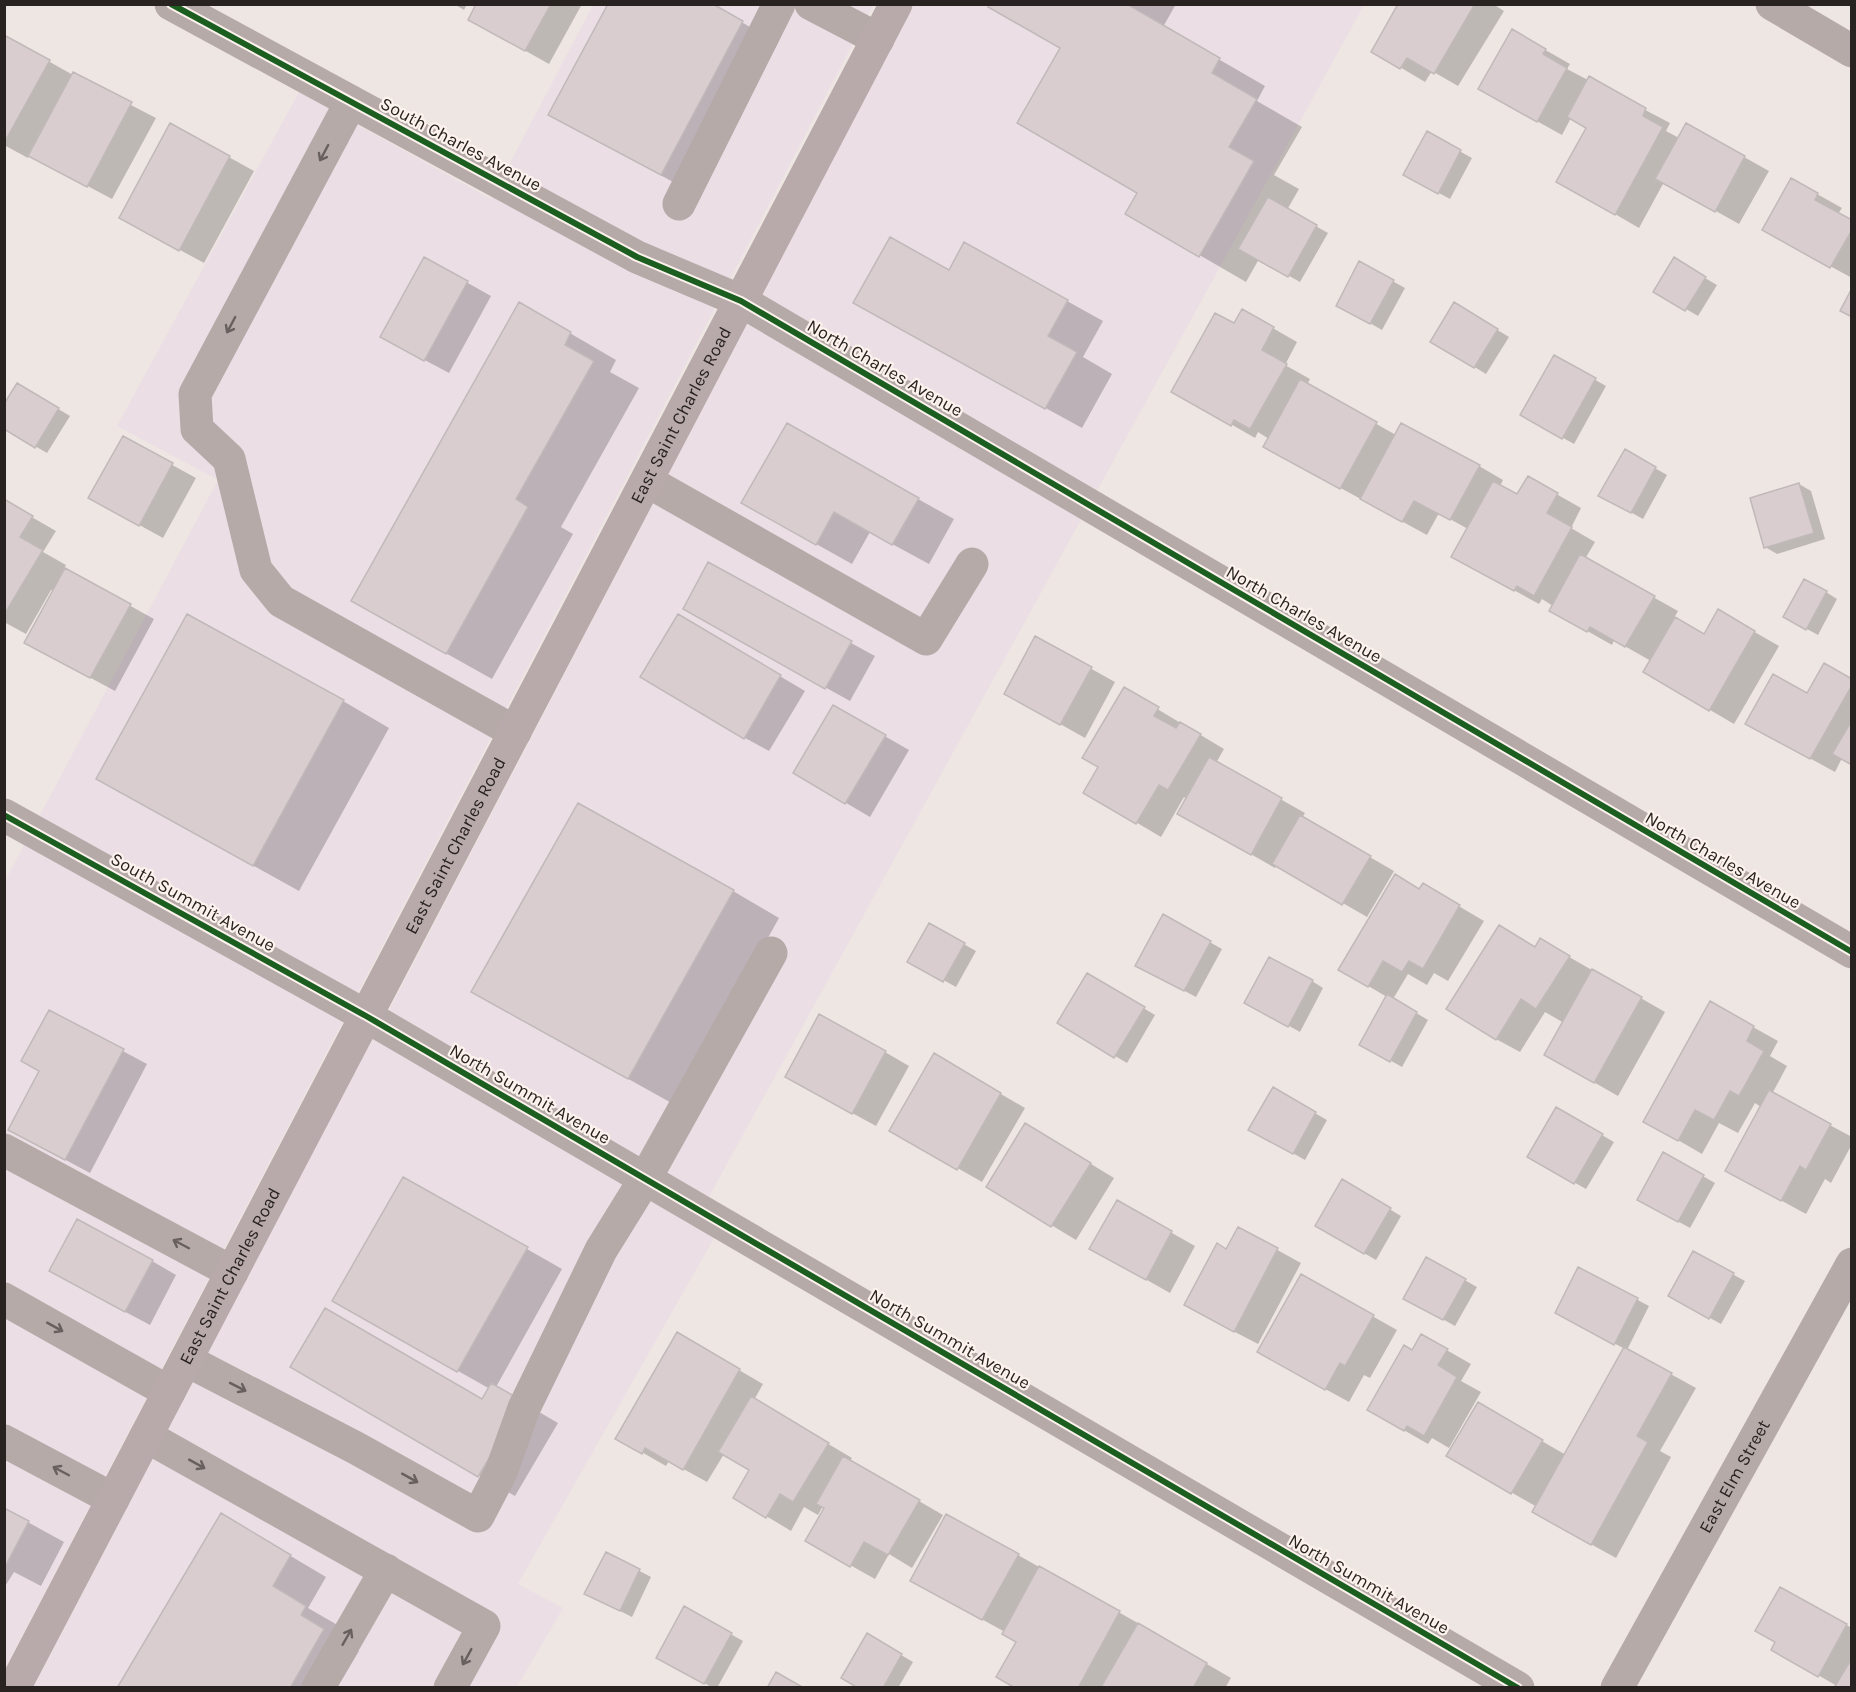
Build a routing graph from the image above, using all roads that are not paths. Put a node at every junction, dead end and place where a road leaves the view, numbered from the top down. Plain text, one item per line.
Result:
1 (171, 4) edge
2 (779, 4) edge
3 (811, 4) edge
4 (896, 4) edge
5 (1772, 4) edge
6 (878, 39) junction
7 (1851, 51) edge
8 (351, 102) junction
9 (679, 204) dead end
10 (741, 301) junction
11 (647, 481) junction
12 (972, 564) dead end
13 (515, 732) junction
14 (4, 815) edge
15 (1851, 952) edge
16 (771, 953) dead end
17 (366, 1016) junction
18 (4, 1149) edge
19 (645, 1179) junction
20 (1851, 1264) edge
21 (232, 1272) junction
22 (4, 1299) edge
23 (186, 1360) junction
24 (170, 1392) junction
25 (146, 1436) junction
26 (4, 1441) edge
27 (113, 1499) junction
28 (386, 1570) junction
29 (14, 1688) edge
30 (318, 1688) edge
31 (450, 1688) edge
32 (1518, 1688) edge
33 (1617, 1688) edge

1 - 8 street, South Charles Avenue
2 - 9 street
3 - 6 street
4 - 6 main road, East Saint Charles Road
5 - 7 street
6 - 10 main road, East Saint Charles Road
8 - 10 street, South Charles Avenue
8 -> 13 street
10 - 11 main road, East Saint Charles Road
10 - 15 street, North Charles Avenue
11 - 12 street
11 - 13 main road, East Saint Charles Road
13 - 17 main road, East Saint Charles Road
14 - 17 street, South Summit Avenue
16 - 19 street
17 - 19 street, North Summit Avenue
17 - 21 main road, East Saint Charles Road
21 -> 18 street
23 -> 19 street
19 - 32 street, North Summit Avenue
20 - 33 street, East Elm Street
21 - 23 main road, East Saint Charles Road
22 -> 24 street
23 - 24 main road, East Saint Charles Road
24 - 25 main road, East Saint Charles Road
25 - 27 main road, East Saint Charles Road
25 -> 28 street
27 -> 26 street
27 - 29 main road, East Saint Charles Road
30 -> 28 street
28 -> 31 street

